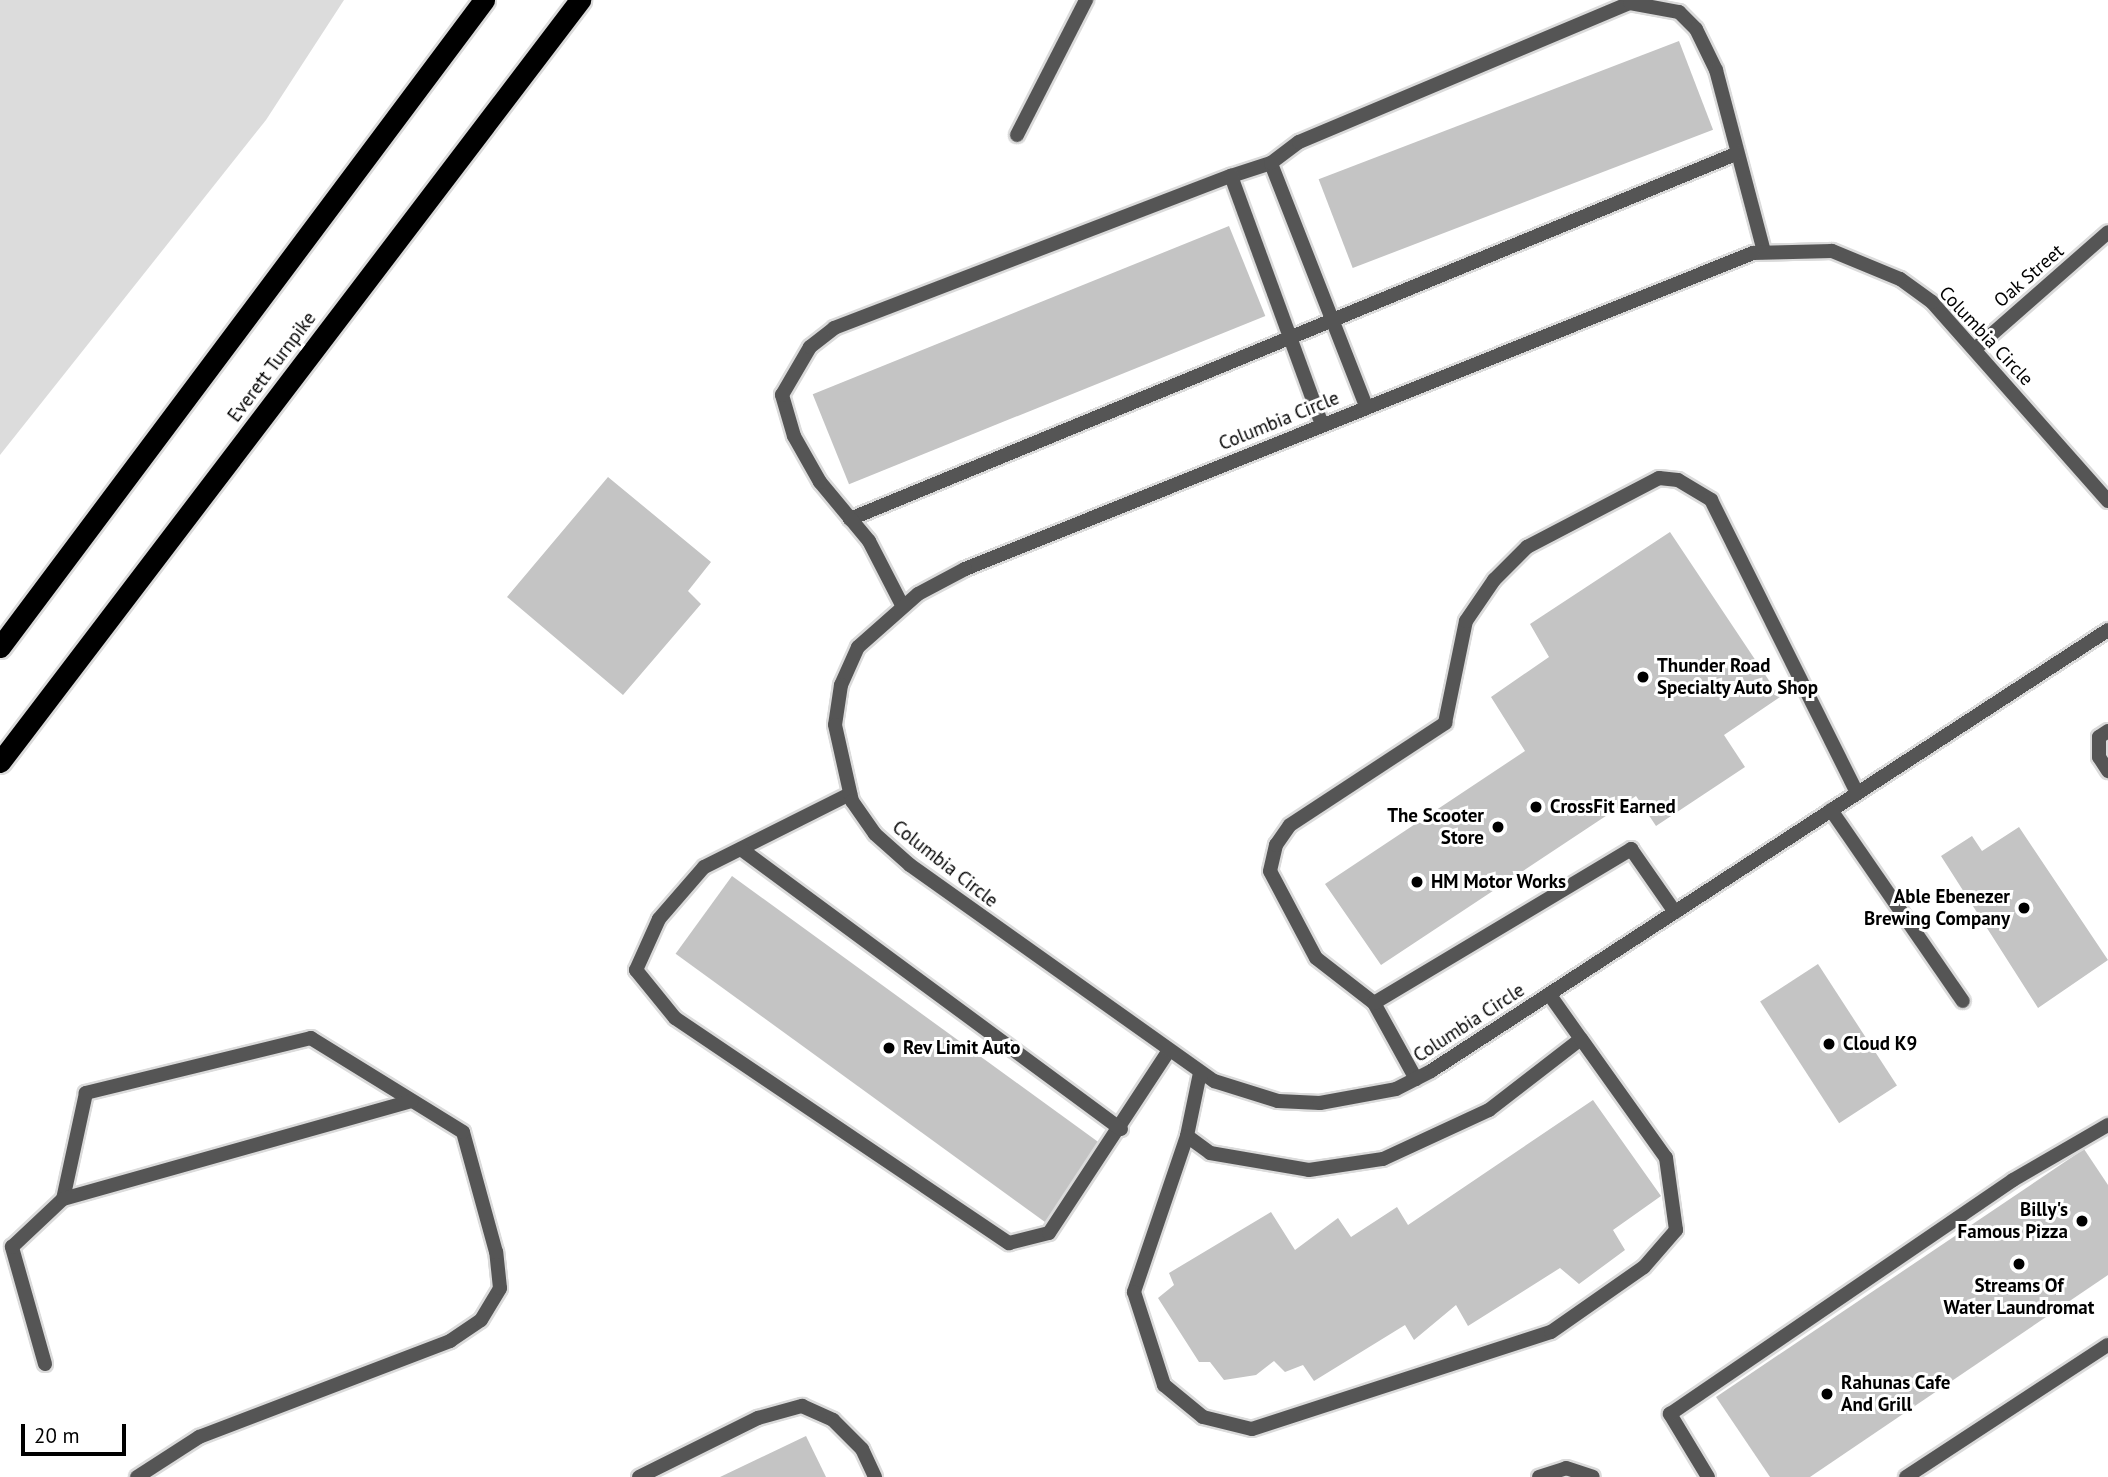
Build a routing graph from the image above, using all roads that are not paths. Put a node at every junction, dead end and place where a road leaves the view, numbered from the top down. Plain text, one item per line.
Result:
1 (484, 0) edge
2 (580, 0) edge
3 (1086, 0) edge
4 (1017, 135) dead end
5 (1738, 153) junction
6 (1271, 163) junction
7 (1231, 176) junction
8 (2108, 232) edge
9 (1764, 252) junction
10 (1332, 319) junction
11 (1289, 336) junction
12 (1975, 349) junction
13 (1366, 406) junction
14 (1322, 424) junction
15 (2108, 501) edge
16 (850, 519) junction
17 (902, 605) junction
18 (2108, 629) edge
19 (0, 647) edge
20 (2108, 731) edge
21 (0, 762) edge
22 (2108, 771) edge
23 (1857, 793) junction
24 (850, 794) junction
25 (1831, 810) junction
26 (741, 849) junction
27 (1675, 912) junction
28 (1549, 994) junction
29 (1963, 1001) dead end
30 (1374, 1003) junction
31 (1581, 1039) junction
32 (1168, 1052) junction
33 (1200, 1073) junction
34 (1416, 1079) junction
35 (412, 1101) junction
36 (2108, 1125) edge
37 (1121, 1129) junction
38 (1186, 1136) junction
39 (64, 1199) junction
40 (2108, 1345) edge
41 (45, 1364) dead end
42 (137, 1477) edge
43 (639, 1477) edge
44 (875, 1477) edge
45 (1539, 1477) edge
46 (1593, 1477) edge
47 (1707, 1477) edge
48 (1906, 1477) edge

1 - 19 highway
2 - 21 highway, Everett Turnpike
3 - 4 street
5 - 6 street
5 - 9 street
5 - 10 street
6 - 7 street
6 - 10 street
7 - 11 street
7 - 16 street
8 - 12 street, Oak Street
9 - 12 street, Columbia Circle
9 - 13 street, Columbia Circle
10 - 11 street
10 - 13 street
11 - 14 street
11 - 16 street
12 - 15 street, Columbia Circle
13 - 14 street, Columbia Circle
14 - 17 street, Columbia Circle
16 - 17 street
17 - 24 street, Columbia Circle
18 - 23 street, Columbia Circle
20 - 22 street
23 - 25 street, Columbia Circle
23 - 30 street
24 - 26 street
24 - 32 street, Columbia Circle
25 - 27 street, Columbia Circle
25 - 29 street
26 - 37 street
26 - 37 street
27 - 28 street, Columbia Circle
27 - 30 street
28 - 31 street
28 - 34 street, Columbia Circle
30 - 34 street
31 - 38 street
31 - 38 street
32 - 33 street, Columbia Circle
32 - 37 street
33 - 34 street, Columbia Circle
33 - 38 street
35 - 39 street
35 - 39 street
35 - 42 street
36 - 47 street
39 - 41 street
40 - 48 street
43 - 44 street
45 - 46 street

